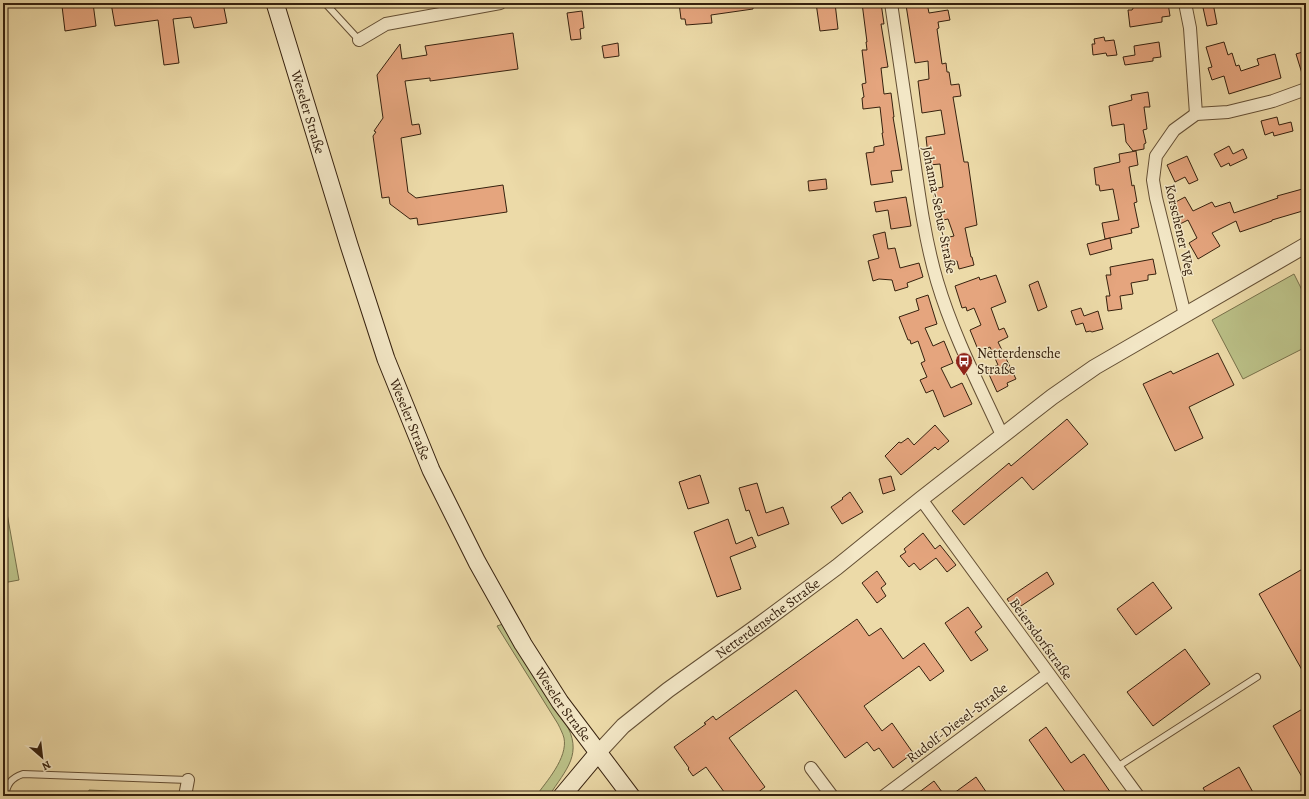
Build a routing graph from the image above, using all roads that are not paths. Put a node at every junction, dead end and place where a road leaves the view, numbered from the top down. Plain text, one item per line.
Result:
1 (275, 3) edge
2 (325, 3) edge
3 (500, 3) edge
4 (891, 3) edge
5 (1185, 3) edge
6 (358, 40) joint
7 (1306, 89) edge
8 (1196, 114) junction
9 (1306, 245) edge
10 (1185, 315) junction
11 (1002, 435) junction
12 (921, 499) junction
13 (1048, 674) junction
14 (1257, 677) dead end
15 (598, 753) junction
16 (1117, 767) junction
17 (811, 768) dead end
18 (188, 780) joint
19 (5, 796) edge
20 (185, 796) edge
21 (562, 796) edge
22 (632, 796) edge
23 (832, 796) edge
24 (884, 796) edge
25 (1138, 796) edge

1 - 15 main road, Weseler Straße
2 - 6 lane
3 - 6 street
4 - 11 street, Johanna-Sebus-Straße
5 - 8 street
7 - 8 street
8 - 10 street, Korschener Weg
9 - 10 street, Netterdensche Straße
10 - 11 street, Netterdensche Straße
11 - 12 street, Netterdensche Straße
12 - 13 street, Beiersdorfstraße
12 - 15 street, Netterdensche Straße
13 - 16 street, Beiersdorfstraße
13 - 24 street, Rudolf-Diesel-Straße
14 - 16 lane
15 - 21 main road, Netterdensche Straße
15 - 22 main road, Weseler Straße
16 - 25 street, Beiersdorfstraße
17 - 23 street
18 - 19 lane
18 - 20 street

